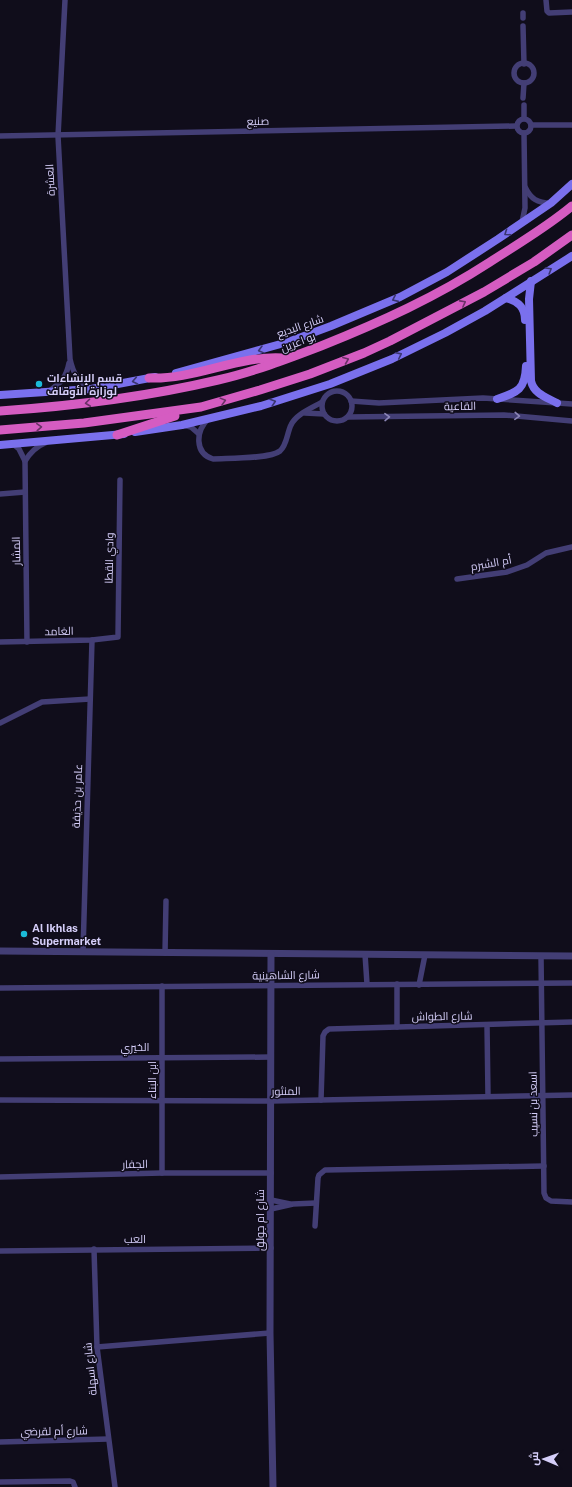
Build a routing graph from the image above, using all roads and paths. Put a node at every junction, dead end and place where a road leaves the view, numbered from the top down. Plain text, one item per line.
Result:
1 (65, 0) edge
2 (546, 0) edge
3 (572, 12) edge
4 (523, 26) dead end
5 (524, 64) junction
6 (524, 83) junction
7 (523, 98) dead end
8 (524, 105) dead end
9 (524, 118) junction
10 (531, 125) junction
11 (572, 125) edge
12 (516, 126) junction
13 (524, 133) junction
14 (0, 136) edge
15 (58, 136) junction
16 (572, 184) edge
17 (524, 185) junction
18 (551, 203) junction
19 (572, 206) edge
20 (521, 224) junction
21 (572, 235) edge
22 (572, 256) edge
23 (531, 281) junction
24 (506, 298) junction
25 (70, 359) junction
26 (288, 359) junction
27 (149, 378) junction
28 (91, 389) junction
29 (46, 392) junction
30 (0, 395) edge
31 (497, 399) junction
32 (351, 401) junction
33 (322, 402) junction
34 (557, 403) junction
35 (572, 404) edge
36 (201, 407) junction
37 (0, 411) edge
38 (305, 413) junction
39 (324, 414) junction
40 (348, 417) junction
41 (209, 419) junction
42 (572, 421) edge
43 (182, 425) junction
44 (0, 430) edge
45 (199, 434) junction
46 (117, 435) junction
47 (49, 441) junction
48 (13, 444) junction
49 (0, 445) edge
50 (25, 461) junction
51 (120, 480) dead end
52 (25, 492) junction
53 (0, 494) edge
54 (572, 547) edge
55 (457, 579) dead end
56 (118, 637) joint
57 (92, 640) junction
58 (0, 642) edge
59 (26, 642) junction
60 (90, 699) junction
61 (0, 723) edge
62 (166, 901) dead end
63 (0, 951) edge
64 (83, 952) junction
65 (165, 953) junction
66 (271, 954) junction
67 (366, 954) junction
68 (425, 955) junction
69 (541, 956) junction
70 (572, 956) edge
71 (572, 982) edge
72 (542, 983) junction
73 (367, 984) junction
74 (397, 984) junction
75 (419, 984) junction
76 (162, 986) junction
77 (271, 986) junction
78 (0, 988) edge
79 (572, 1022) edge
80 (542, 1023) junction
81 (487, 1025) junction
82 (397, 1027) junction
83 (162, 1057) junction
84 (271, 1057) junction
85 (0, 1059) edge
86 (543, 1095) junction
87 (572, 1095) edge
88 (488, 1096) junction
89 (0, 1100) edge
90 (321, 1100) junction
91 (162, 1101) junction
92 (271, 1101) junction
93 (544, 1166) junction
94 (162, 1173) junction
95 (271, 1173) junction
96 (0, 1177) edge
97 (271, 1200) junction
98 (572, 1202) edge
99 (316, 1203) junction
100 (293, 1204) junction
101 (271, 1209) junction
102 (315, 1226) dead end
103 (271, 1248) junction
104 (94, 1249) junction
105 (0, 1251) edge
106 (270, 1333) junction
107 (97, 1347) junction
108 (108, 1439) junction
109 (0, 1442) edge
110 (0, 1482) edge
111 (75, 1487) edge
112 (115, 1487) edge
113 (273, 1487) edge

1 - 15 street, العشرة
2 - 3 street
4 - 5 street
5 - 6 street
5 - 6 street
6 - 7 street
8 - 9 street
9 - 10 street
9 - 12 street
10 - 11 street
10 - 13 street
12 - 13 street
12 - 15 street, صنيع
13 - 17 street
14 - 15 street, صنيع
15 - 25 street, العشرة
16 - 18 main road, شارع البديع
17 - 18 street
17 - 20 street
18 - 20 main road, شارع البديع
19 - 26 highway, بو اعرين
20 -> 27 main road, شارع البديع
36 -> 21 highway
23 -> 22 main road
23 - 24 main road
23 - 34 main road
24 - 31 main road
41 -> 24 main road
25 - 28 street, العشرة
25 - 29 street, العشرة
26 - 27 highway
26 -> 37 highway, بو اعرين
27 -> 28 main road, شارع البديع
28 - 29 main road, شارع البديع
29 - 30 main road, شارع البديع
31 - 32 street, القاعية
31 - 34 street, القاعية
32 - 33 street
32 - 40 street
33 - 38 street
33 - 39 street
34 - 35 street, القاعية
44 -> 36 highway
36 - 46 highway
38 - 39 street
38 - 45 street
39 - 40 street
40 -> 42 street, القاعية
41 - 43 main road
41 - 45 street
43 - 45 street
43 - 46 main road
46 - 47 main road
47 - 48 main road
47 - 50 street
48 - 49 main road
48 - 50 street
50 - 52 street, المشار
51 - 56 street, وادي القطا
52 - 53 street
52 - 59 street, المشار
54 - 55 street, أم الشبرم
56 - 57 street, الغامد
57 - 59 street, الغامد
57 - 60 street, عامر بن حذيفة
58 - 59 street, الغامد
60 - 61 street
60 - 64 street, عامر بن حذيفة
62 - 65 street
63 - 64 street, شارع الشاهينية
64 - 65 street, شارع الشاهينية
65 - 66 street, شارع الشاهينية
66 - 67 street, شارع الشاهينية
66 - 77 street, شارع ام جولق
67 - 68 street, شارع الشاهينية
67 - 73 street
68 - 69 street, شارع الشاهينية
68 - 75 street
69 - 70 street, شارع الشاهينية
69 - 72 street, اسعد بن نسيب
71 - 72 street, شارع الشاهينية
72 - 75 street, شارع الشاهينية
72 - 80 street, اسعد بن نسيب
73 - 74 street, شارع الشاهينية
73 - 77 street, شارع الشاهينية
74 - 75 street, شارع الشاهينية
74 - 82 street, شارع الطواش
76 - 77 street, شارع الشاهينية
76 - 78 street, شارع الشاهينية
76 - 83 street, ابن البناء
77 - 84 street, شارع ام جولق
79 - 80 street, شارع الطواش
80 - 81 street, شارع الطواش
80 - 86 street, اسعد بن نسيب
81 - 82 street, شارع الطواش
81 - 88 street, شارع الطواش
82 - 90 street, شارع الطواش
83 - 84 street, الخيري
83 - 85 street, الخيري
83 - 91 street, ابن البناء
84 - 92 street, شارع ام جولق
86 - 87 street, المنثور
86 - 88 street, المنثور
86 - 93 street, اسعد بن نسيب
88 - 90 street, المنثور
89 - 91 street, المنثور
90 - 92 street, المنثور
91 - 92 street, المنثور
91 - 94 street, ابن البناء
92 - 95 street, شارع ام جولق
93 - 98 street, اسعد بن نسيب
93 - 99 street
94 - 95 street, الجفار
94 - 96 street, الجفار
95 - 97 street, شارع ام جولق
97 - 100 street
97 - 101 street, شارع ام جولق
99 - 100 street
99 - 102 street
100 - 101 street
101 - 103 street, شارع ام جولق
103 - 104 street, العب
103 - 106 street, شارع ام جولق
104 - 105 street, العب
104 - 107 street, شارع اسهلة
106 - 107 street
106 - 113 street, شارع ام جولق
107 - 108 street, شارع اسهلة
108 - 109 street, شارع أم لقرضي
108 - 112 street, شارع اسهلة
110 - 111 street

